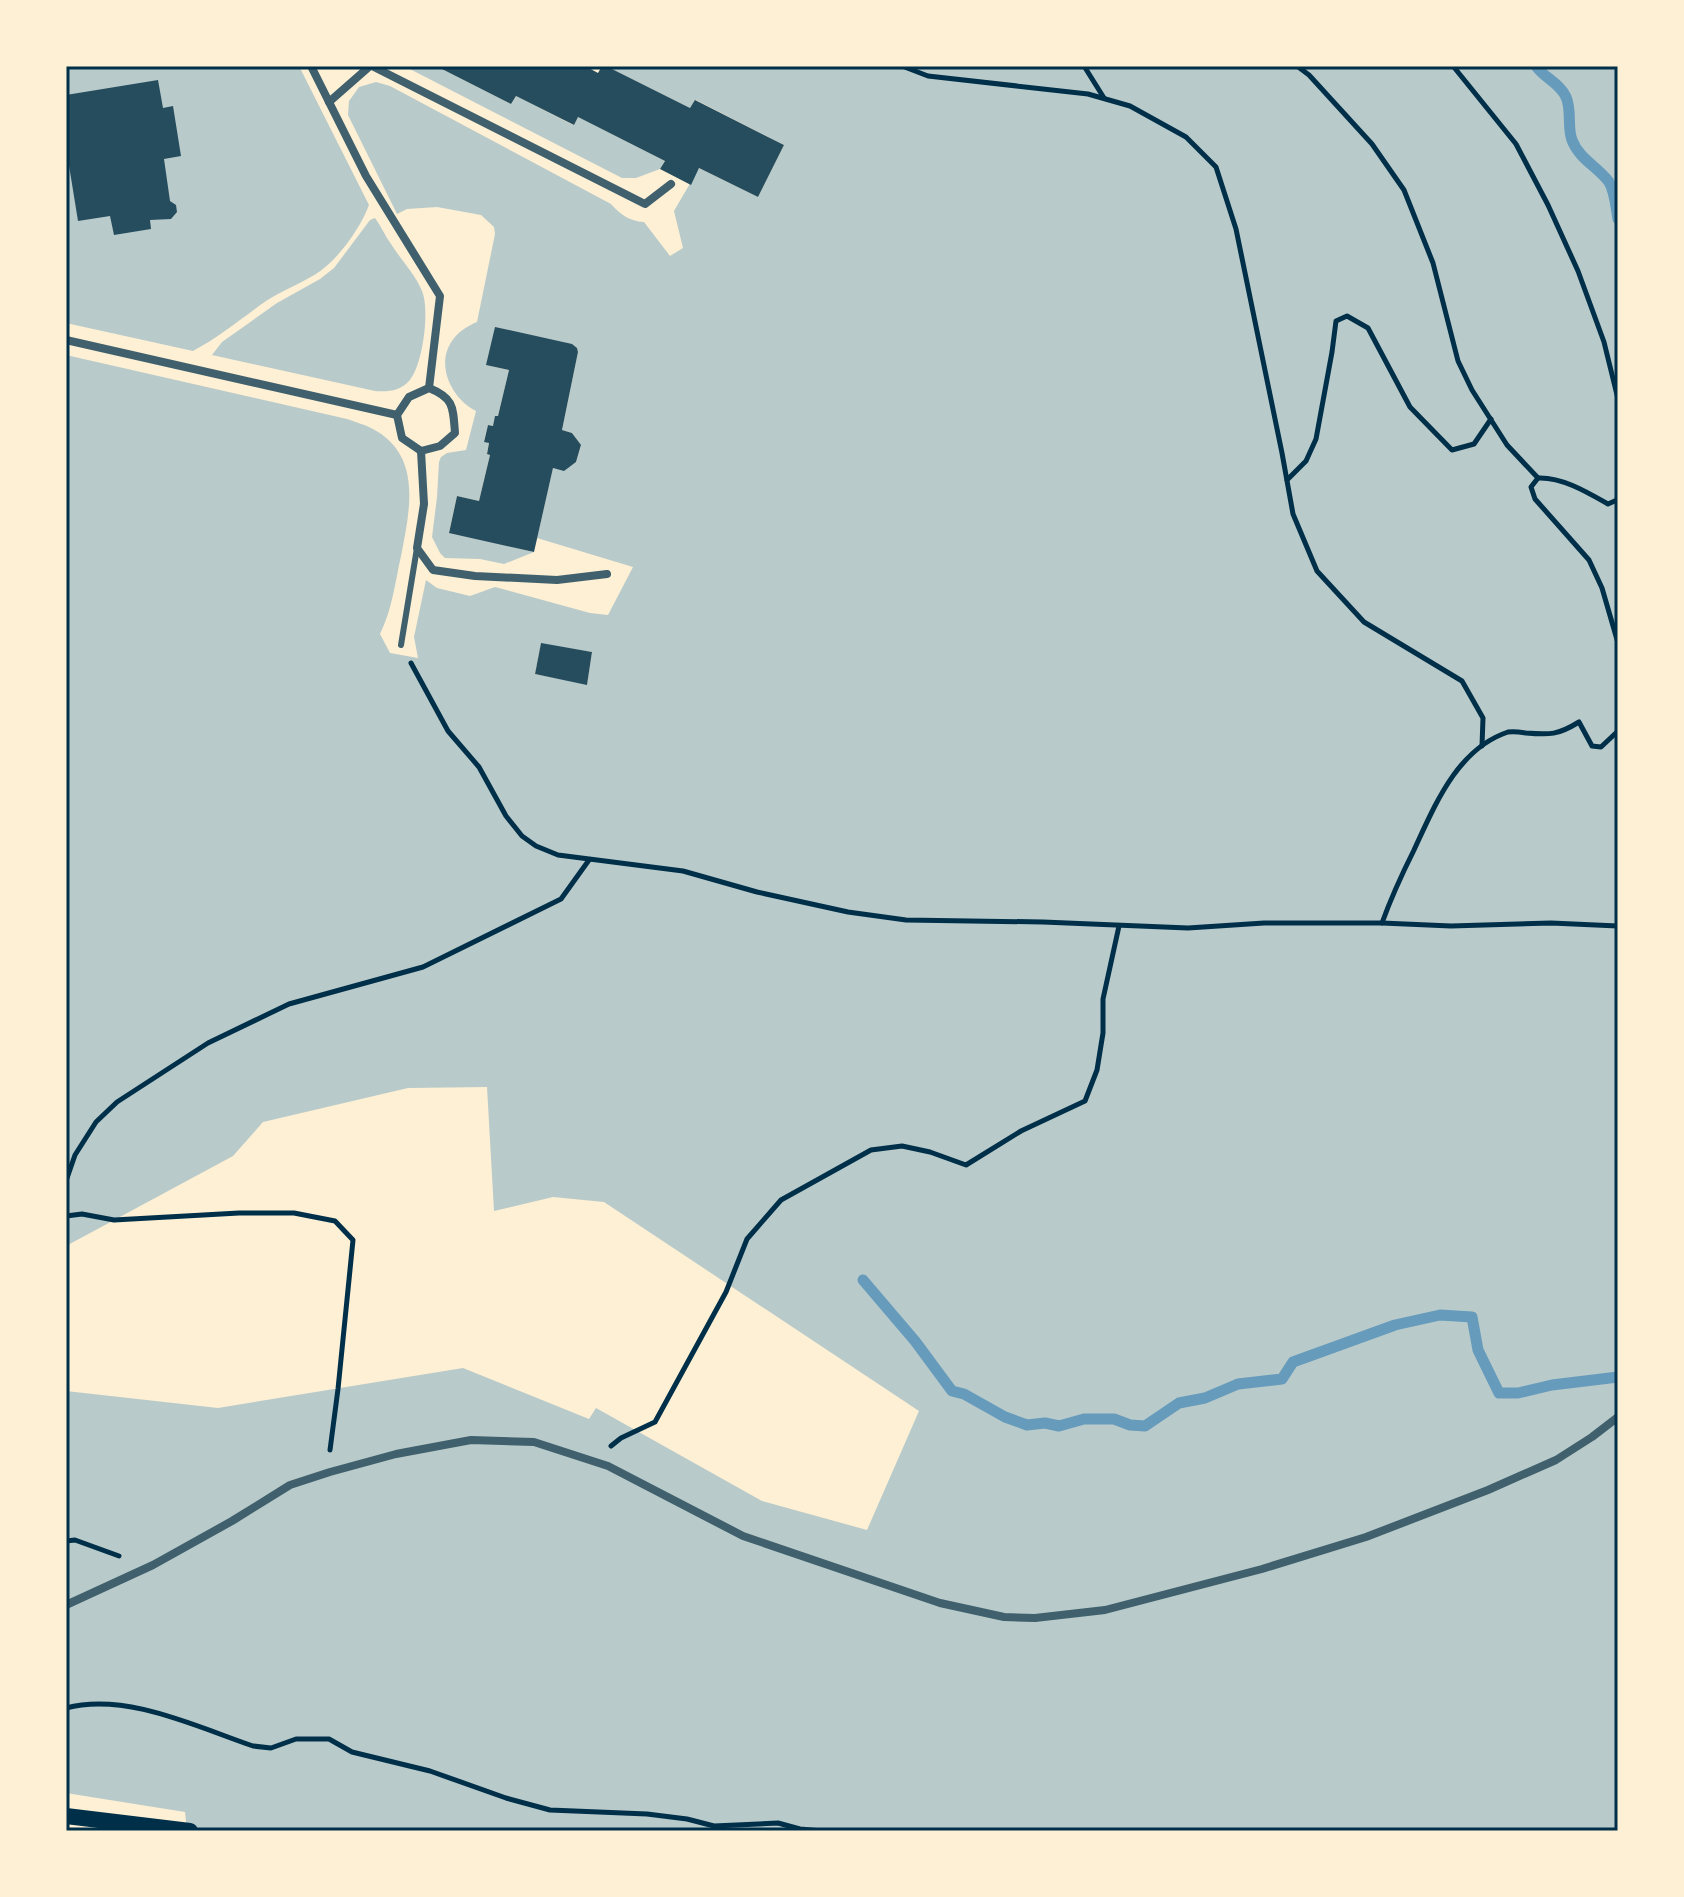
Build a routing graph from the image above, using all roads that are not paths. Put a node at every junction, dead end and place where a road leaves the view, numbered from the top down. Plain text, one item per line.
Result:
1 (311, 66) edge
2 (371, 66) edge
3 (329, 102) junction
4 (671, 184) dead end
5 (66, 340) edge
6 (429, 388) junction
7 (397, 415) junction
8 (421, 451) junction
9 (417, 548) junction
10 (607, 574) dead end
11 (401, 645) road end
12 (1618, 1417) edge
13 (66, 1605) edge
14 (66, 1816) edge
15 (190, 1831) edge

1 - 3 street
2 - 3 street
2 - 4 street
3 - 6 street
5 - 7 street
6 - 7 street
6 - 8 street
7 - 8 street
8 - 9 street
9 - 10 street
9 - 11 lane
12 - 13 street
14 - 15 main road

